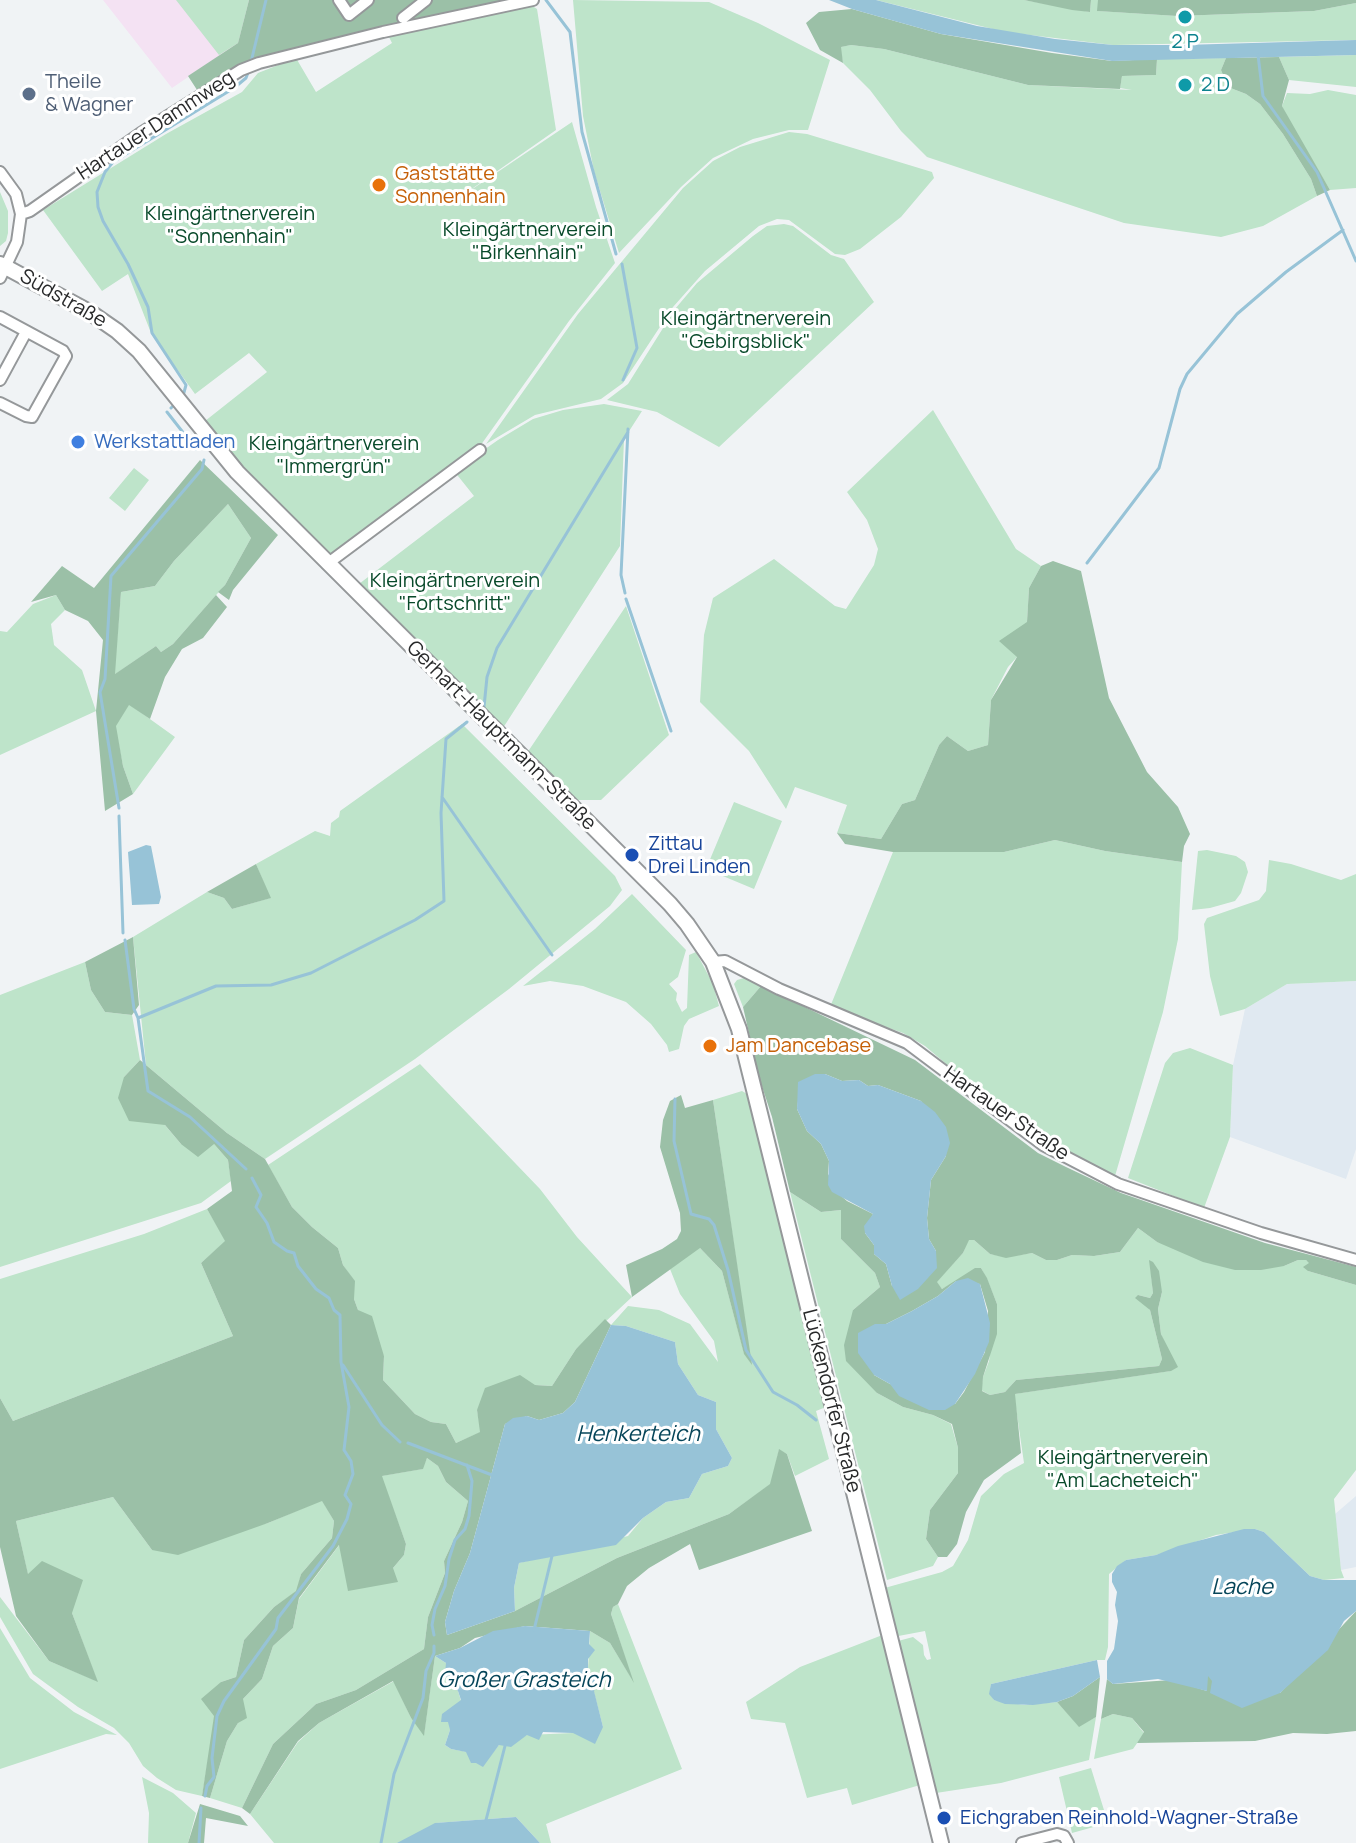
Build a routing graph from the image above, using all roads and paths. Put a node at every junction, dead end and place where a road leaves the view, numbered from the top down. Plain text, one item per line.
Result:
1 (339, 0) edge
2 (368, 0) edge
3 (426, 0) edge
4 (533, 0) edge
5 (474, 5) edge
6 (403, 18) dead end
7 (0, 172) edge
8 (21, 214) junction
9 (2, 270) edge
10 (0, 317) edge
11 (26, 332) junction
12 (124, 337) joint
13 (0, 380) edge
14 (0, 403) edge
15 (480, 450) dead end
16 (327, 564) junction
17 (713, 962) junction
18 (1356, 1260) edge
19 (941, 1843) edge
20 (1022, 1843) edge
21 (1068, 1843) edge

1 - 2 street
3 - 6 street
4 - 5 street, Hartauer Dammweg
5 - 8 street, Hartauer Dammweg
7 - 8 street
8 - 9 street
9 - 12 main road, Südstraße
10 - 11 street
11 - 13 street
11 - 14 street
12 - 16 main road, Gerhart-Hauptmann-Straße
15 - 16 street
16 - 17 main road, Gerhart-Hauptmann-Straße
17 - 18 street, Hartauer Straße
17 - 19 main road, Lückendorfer Straße
20 - 21 street

